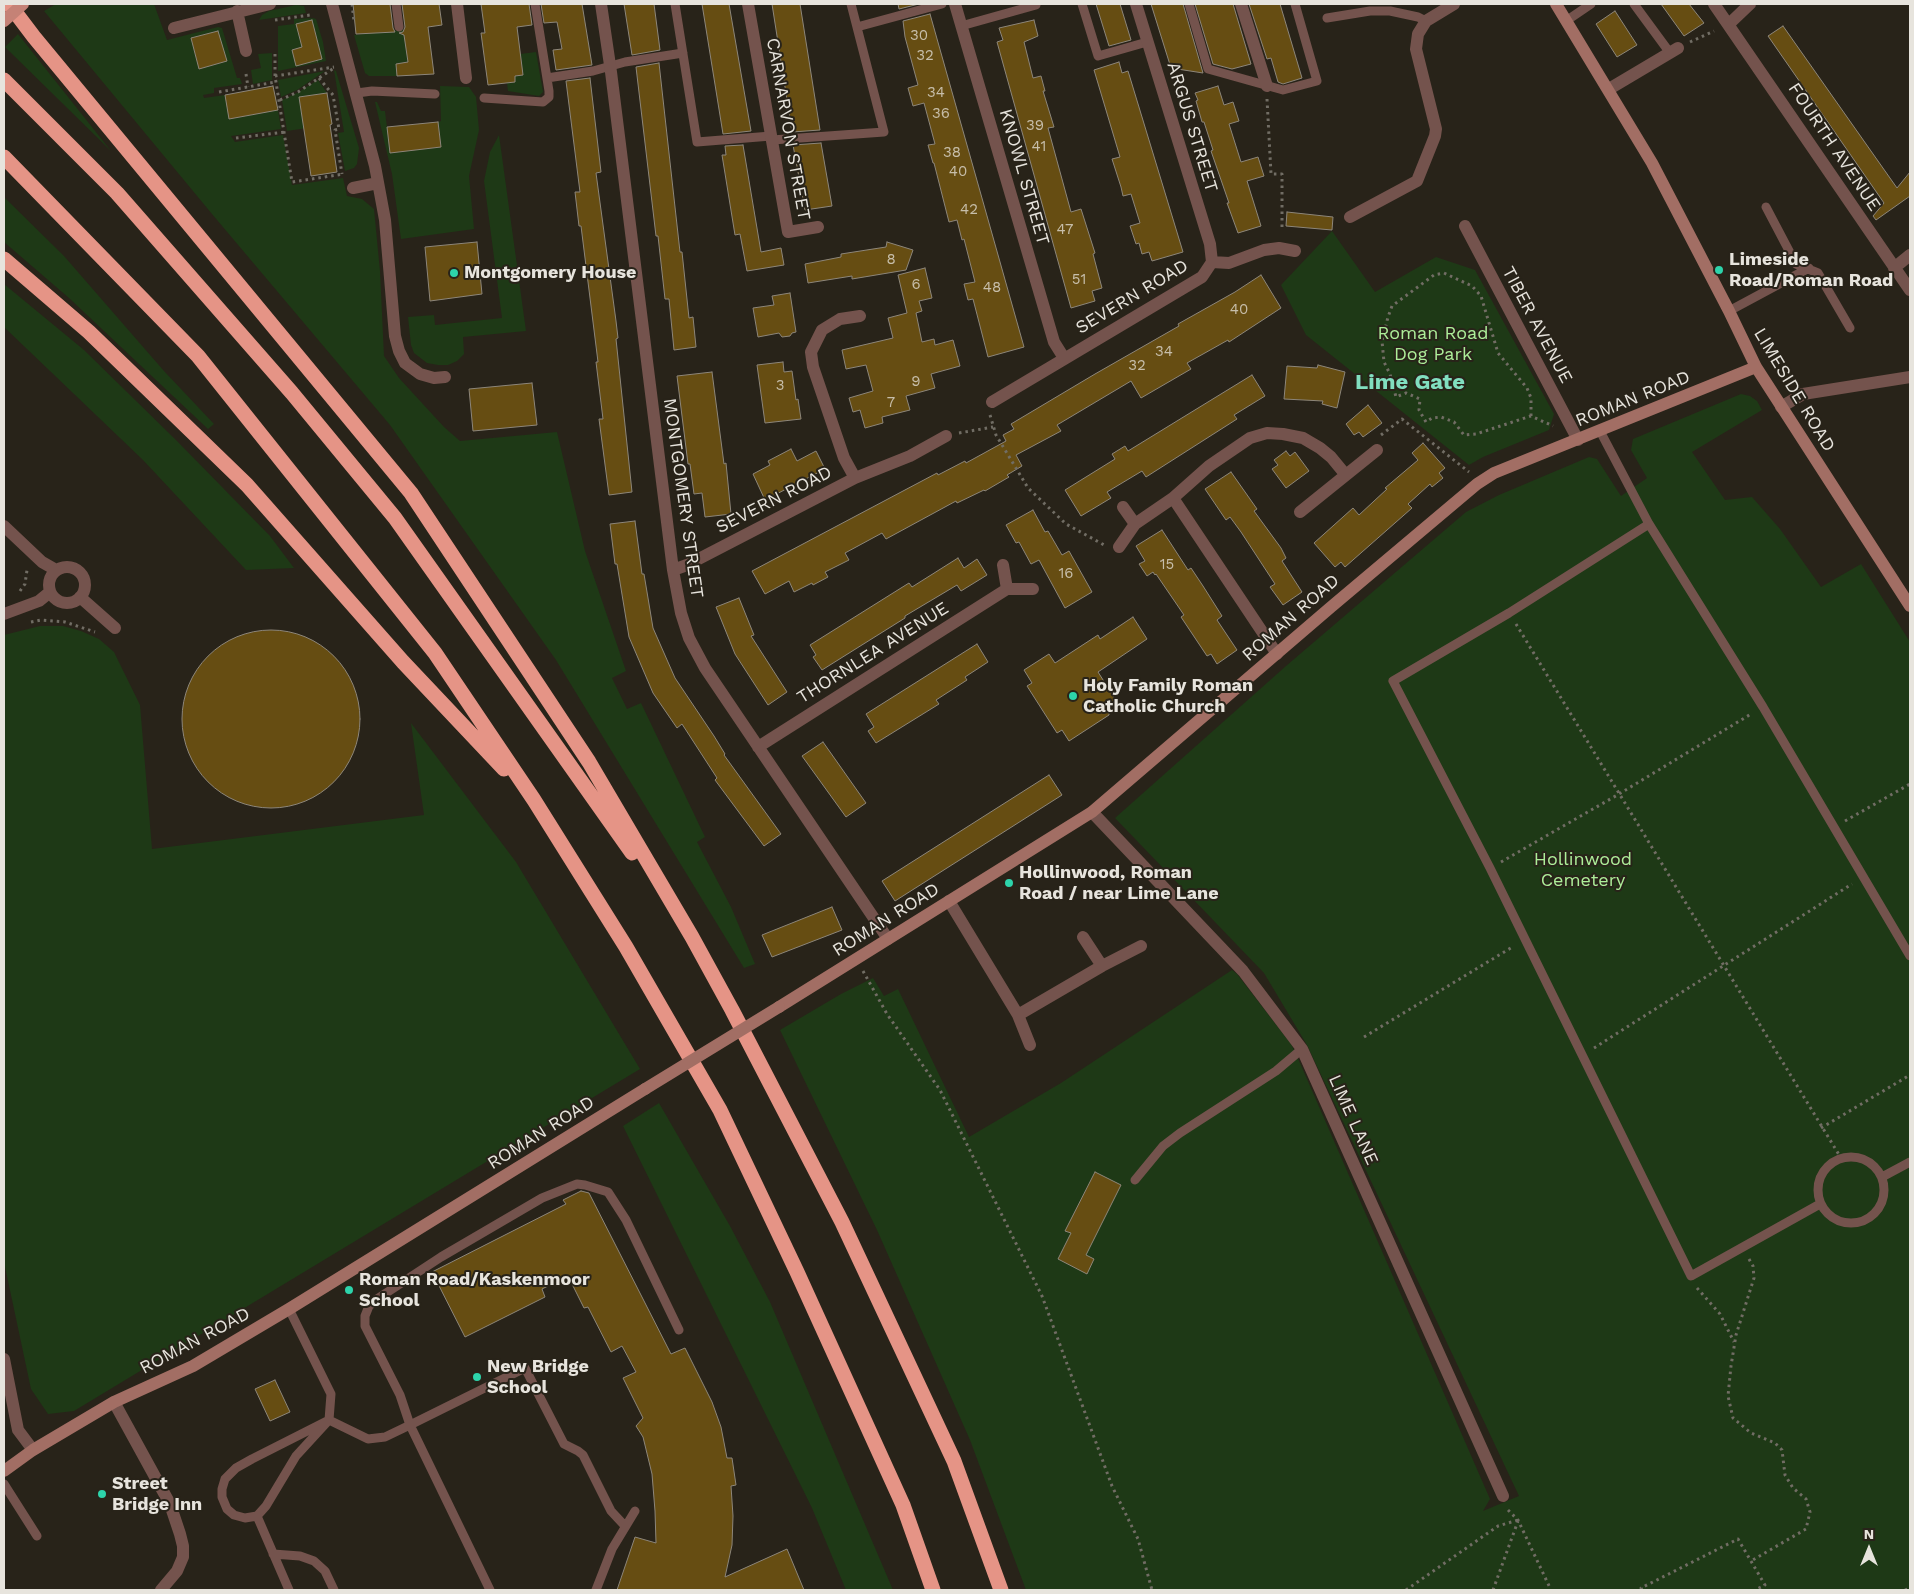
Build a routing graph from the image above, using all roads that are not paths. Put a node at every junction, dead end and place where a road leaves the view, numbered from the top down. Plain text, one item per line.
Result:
1 (9, 4) edge
2 (23, 4) edge
3 (270, 4) edge
4 (332, 4) edge
5 (396, 4) edge
6 (457, 4) edge
7 (535, 4) edge
8 (601, 4) edge
9 (675, 4) edge
10 (748, 4) edge
11 (851, 4) edge
12 (942, 4) edge
13 (955, 4) edge
14 (1037, 4) edge
15 (1082, 4) edge
16 (1136, 4) edge
17 (1188, 4) edge
18 (1241, 4) edge
19 (1294, 4) edge
20 (1454, 4) edge
21 (1556, 4) edge
22 (1591, 4) edge
23 (1634, 4) edge
24 (1714, 4) edge
25 (1750, 4) edge
26 (237, 12) junction
27 (1327, 18) dead end
28 (4, 21) edge
29 (1426, 21) junction
30 (1566, 21) junction
31 (1729, 24) junction
32 (961, 26) junction
33 (399, 27) dead end
34 (857, 27) junction
35 (174, 28) dead end
36 (1147, 42) junction
37 (246, 51) dead end
38 (1674, 51) joint
39 (683, 53) junction
40 (610, 66) junction
41 (466, 78) dead end
42 (547, 78) junction
43 (4, 80) edge
44 (1267, 86) junction
45 (1609, 89) junction
46 (357, 93) junction
47 (436, 94) dead end
48 (484, 98) dead end
49 (772, 138) junction
50 (4, 157) edge
51 (378, 184) junction
52 (353, 188) dead end
53 (1766, 207) dead end
54 (1350, 217) dead end
55 (1465, 226) dead end
56 (818, 227) dead end
57 (1294, 251) dead end
58 (1910, 255) edge
59 (4, 259) edge
60 (1212, 262) junction
61 (1809, 268) junction
62 (1894, 268) junction
63 (1910, 290) edge
64 (1729, 311) junction
65 (860, 316) dead end
66 (1850, 328) dead end
67 (1064, 358) junction
68 (1756, 367) junction
69 (1910, 376) edge
70 (445, 377) dead end
71 (992, 402) dead end
72 (1781, 407) junction
73 (1600, 431) junction
74 (946, 436) road end
75 (1578, 440) junction
76 (1377, 444) road end
77 (1345, 474) junction
78 (855, 478) junction
79 (1173, 498) junction
80 (1123, 507) dead end
81 (1300, 512) dead end
82 (1135, 524) junction
83 (1649, 524) junction
84 (4, 526) edge
85 (1119, 548) road end
86 (1003, 565) dead end
87 (56, 570) junction
88 (673, 570) junction
89 (1007, 589) junction
90 (1033, 589) dead end
91 (50, 592) junction
92 (80, 597) junction
93 (1910, 606) edge
94 (4, 614) edge
95 (115, 628) dead end
96 (1277, 654) junction
97 (758, 747) junction
98 (534, 800) junction
99 (1092, 812) junction
100 (949, 901) junction
101 (692, 937) junction
102 (1083, 938) dead end
103 (888, 939) junction
104 (1141, 946) dead end
105 (1910, 956) edge
106 (1102, 966) junction
107 (1018, 1015) junction
108 (1030, 1045) dead end
109 (1302, 1049) junction
110 (1910, 1162) edge
111 (1882, 1177) junction
112 (1135, 1180) dead end
113 (1820, 1204) junction
114 (289, 1309) junction
115 (679, 1330) dead end
116 (4, 1359) edge
117 (114, 1402) junction
118 (330, 1420) junction
119 (410, 1425) junction
120 (33, 1450) junction
121 (4, 1471) edge
122 (4, 1484) edge
123 (1502, 1496) road end
124 (635, 1512) dead end
125 (257, 1516) junction
126 (625, 1526) junction
127 (37, 1536) dead end
128 (273, 1554) junction
129 (161, 1590) edge
130 (289, 1590) edge
131 (334, 1590) edge
132 (490, 1590) edge
133 (596, 1590) edge
134 (933, 1590) edge
135 (1001, 1590) edge

1 - 101 highway
2 - 28 main road, bridge
3 - 26 street
4 - 46 street
5 - 33 lane
6 - 41 street
7 - 42 lane
8 - 40 street, MONTGOMERY STREET
9 - 39 lane
10 - 49 street, CARNARVON STREET
11 - 34 lane
12 - 34 lane
13 - 32 street, KNOWL STREET
14 - 32 lane
15 - 36 lane
16 - 36 street, ARGUS STREET
17 - 44 lane
18 - 44 street
19 - 44 lane
20 - 29 street
21 - 30 street, LIMESIDE ROAD
22 - 30 lane
23 - 38 lane
24 - 31 street, FOURTH AVENUE
25 - 31 street
26 - 35 street
26 - 37 street
27 - 29 lane
29 - 54 street
30 - 45 street, LIMESIDE ROAD
31 - 62 street, FOURTH AVENUE
32 - 67 street, KNOWL STREET
34 - 49 lane
36 - 60 street, ARGUS STREET
38 - 45 street
39 - 40 lane
39 - 49 lane
40 - 42 lane
40 - 88 street, MONTGOMERY STREET
42 - 48 lane
43 - 101 highway
45 - 64 street, LIMESIDE ROAD
46 - 47 lane
46 - 51 street
49 - 56 street, CARNARVON STREET
50 - 98 highway
51 - 52 street
51 - 70 street
53 - 61 lane
55 - 75 street, TIBER AVENUE
57 - 60 street, SEVERN ROAD
58 - 62 street
59 - 98 highway
60 - 67 street, SEVERN ROAD
61 - 64 lane
61 - 66 lane
62 - 63 street, FOURTH AVENUE
64 - 68 street, LIMESIDE ROAD
65 - 78 street
67 - 71 street, SEVERN ROAD
68 - 72 street, LIMESIDE ROAD
68 - 73 street, ROMAN ROAD
69 - 72 street
72 - 93 street, LIMESIDE ROAD
73 - 75 street, ROMAN ROAD
73 - 83 lane
74 - 78 street, SEVERN ROAD
75 - 96 street, ROMAN ROAD
76 - 77 street
77 - 79 street
77 - 81 street
78 - 88 street, SEVERN ROAD
79 - 82 street
79 - 96 street
80 - 82 street
82 - 85 street
83 - 105 lane
83 - 113 lane
84 - 87 street
86 - 89 street
87 - 91 street
87 - 92 street
88 - 97 street, MONTGOMERY STREET
89 - 90 street
89 - 97 street, THORNLEA AVENUE
91 - 92 street
91 - 94 street
92 - 95 street
96 - 99 street, ROMAN ROAD
97 - 103 street, MONTGOMERY STREET
98 - 134 highway
99 - 100 street, ROMAN ROAD
99 - 109 street, LIME LANE
100 - 103 street, ROMAN ROAD
100 - 107 street
101 - 135 highway
102 - 106 street
103 - 114 street, ROMAN ROAD, bridge
104 - 106 street
106 - 107 street
107 - 108 street
109 - 112 lane
109 - 123 street, LIME LANE
110 - 111 lane
111 - 113 lane
111 - 113 lane
114 - 117 street, ROMAN ROAD
114 - 118 lane
115 - 119 lane
116 - 120 street
117 - 120 street, ROMAN ROAD
117 - 129 street
118 - 119 lane
118 - 125 lane
118 - 125 lane
119 - 126 lane
119 - 132 lane
120 - 121 street, ROMAN ROAD
122 - 127 lane
124 - 126 lane
125 - 128 lane
126 - 133 lane
128 - 130 lane
128 - 131 lane

